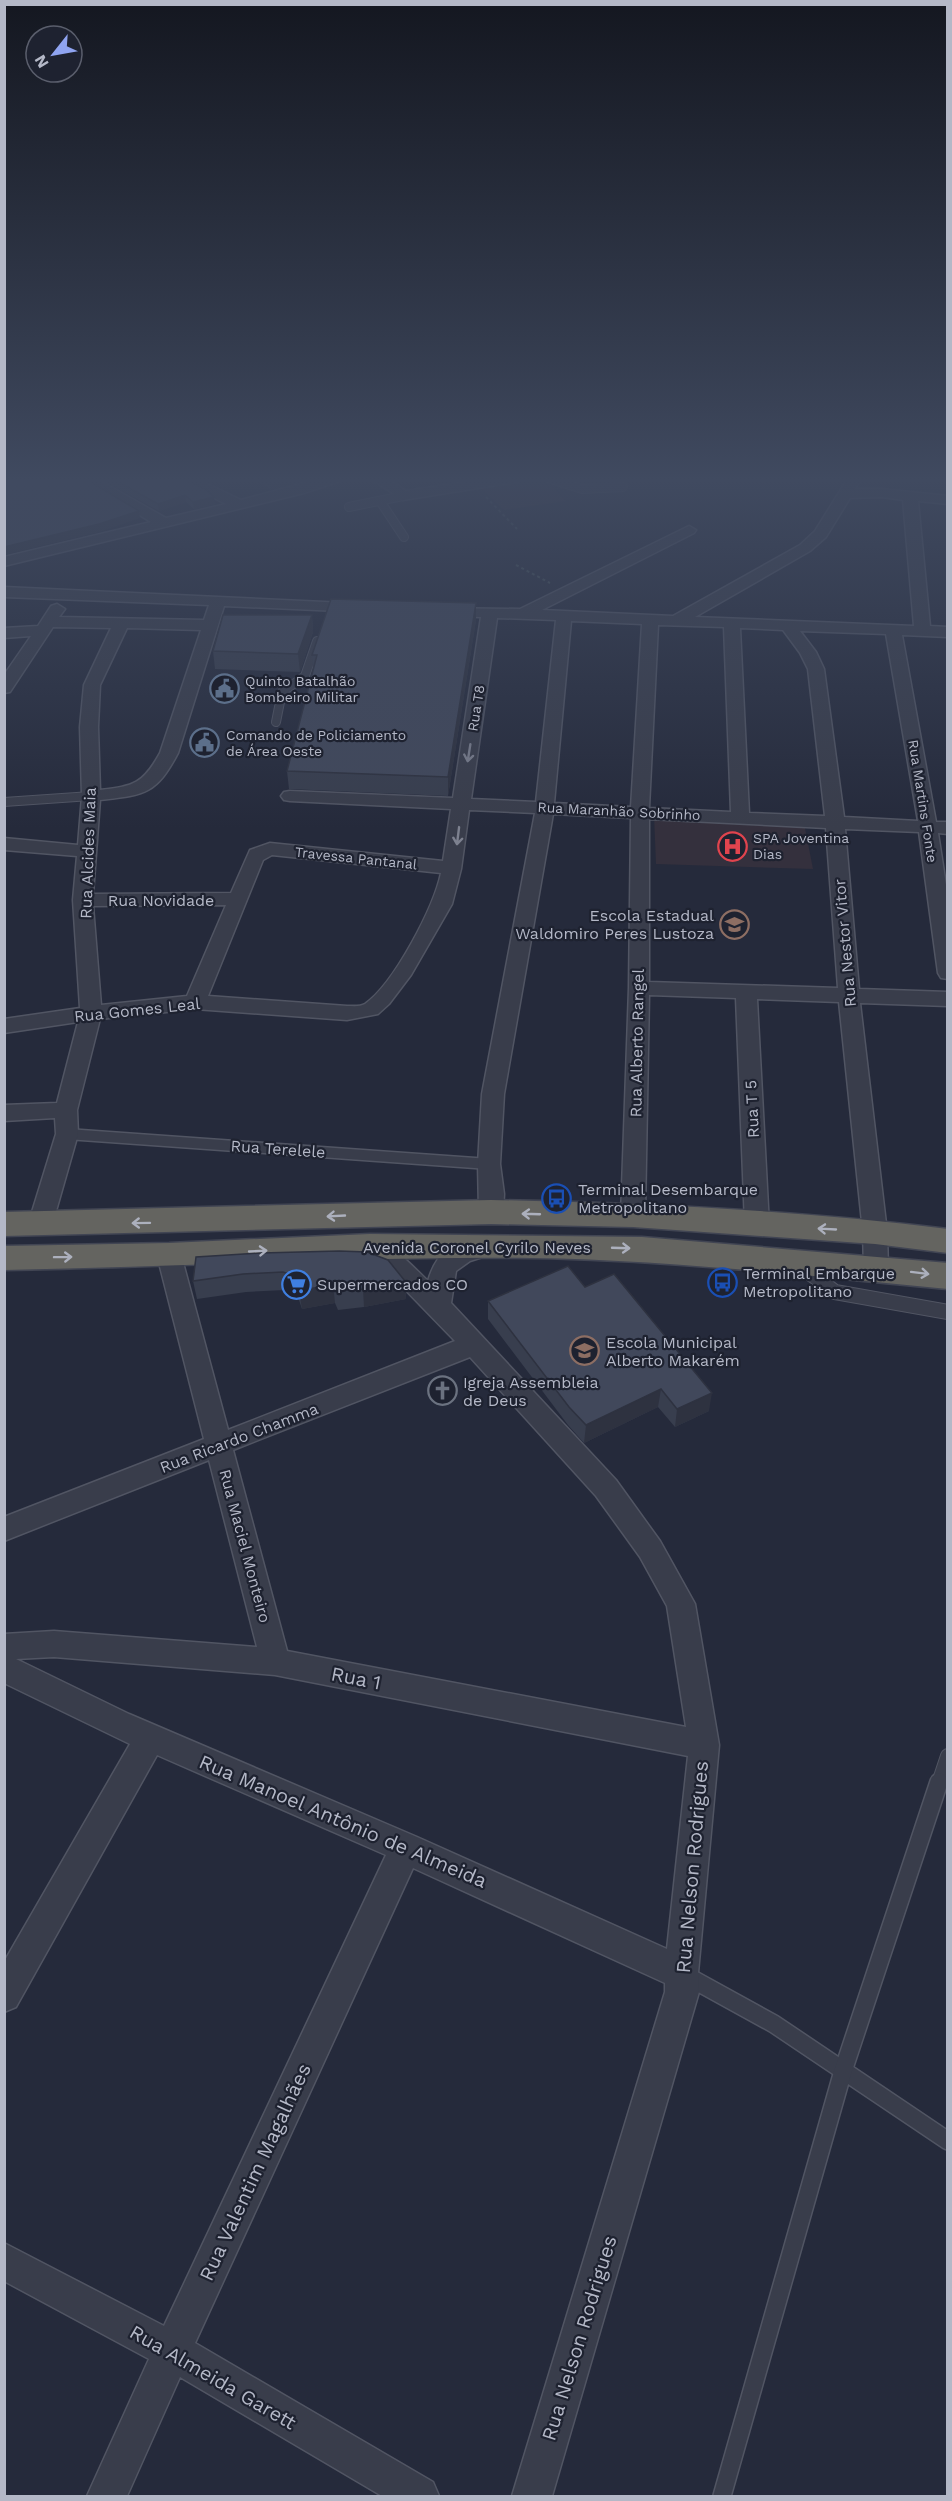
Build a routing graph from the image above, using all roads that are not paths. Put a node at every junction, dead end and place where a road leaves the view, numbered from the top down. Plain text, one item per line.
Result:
1 (65, 594) edge
2 (81, 595) edge
3 (560, 595) edge
4 (722, 595) edge
5 (919, 595) edge
6 (218, 601) junction
7 (375, 608) edge
8 (433, 610) edge
9 (490, 613) junction
10 (524, 614) junction
11 (564, 615) junction
12 (650, 618) junction
13 (679, 619) junction
14 (732, 622) junction
15 (121, 624) junction
16 (211, 625) junction
17 (47, 626) junction
18 (788, 626) junction
19 (893, 629) junction
20 (922, 630) junction
21 (320, 632) edge
22 (948, 632) edge
23 (4, 633) edge
24 (4, 688) edge
25 (276, 722) dead end
26 (91, 796) junction
27 (290, 796) dead end
28 (4, 802) edge
29 (461, 803) junction
30 (546, 807) junction
31 (640, 812) junction
32 (740, 817) junction
33 (835, 821) junction
34 (928, 827) junction
35 (948, 828) edge
36 (4, 844) edge
37 (87, 850) junction
38 (451, 868) junction
39 (238, 899) junction
40 (83, 900) junction
41 (948, 973) edge
42 (639, 988) junction
43 (746, 992) junction
44 (849, 995) junction
45 (948, 999) edge
46 (195, 1002) junction
47 (376, 1006) joint
48 (91, 1013) junction
49 (4, 1026) edge
50 (66, 1110) junction
51 (4, 1113) edge
52 (67, 1134) junction
53 (489, 1164) junction
54 (490, 1212) junction
55 (633, 1215) junction
56 (4, 1224) edge
57 (40, 1225) junction
58 (757, 1225) junction
59 (874, 1232) junction
60 (948, 1240) edge
61 (370, 1246) junction
62 (489, 1246) junction
63 (169, 1255) junction
64 (4, 1258) edge
65 (804, 1263) junction
66 (876, 1269) junction
67 (948, 1276) edge
68 (438, 1306) junction
69 (948, 1312) edge
70 (473, 1345) junction
71 (219, 1446) junction
72 (4, 1529) edge
73 (4, 1647) edge
74 (275, 1662) junction
75 (4, 1668) edge
76 (150, 1738) junction
77 (704, 1744) junction
78 (948, 1756) edge
79 (406, 1848) junction
80 (681, 1973) junction
81 (4, 1995) edge
82 (843, 2071) junction
83 (948, 2141) edge
84 (4, 2261) edge
85 (172, 2351) junction
86 (107, 2496) edge
87 (419, 2496) edge
88 (532, 2496) edge
89 (722, 2496) edge

1 - 17 street
2 - 6 street
3 - 10 street
4 - 13 street
5 - 20 street
6 - 7 street
6 - 16 street
8 - 9 street
9 - 10 street
9 -> 29 street, Rua T8
10 - 11 street
11 - 12 street
11 - 30 street
12 - 13 street
12 - 31 street, Rua Alberto Rangel
13 - 14 street
14 - 18 street
14 - 32 street
15 - 16 street
15 - 17 street
15 - 26 street, Rua Alcides Maia
16 - 26 street
17 - 23 street
17 - 24 street
18 - 19 street
18 - 33 street, Rua Nestor Vitor
19 - 20 street
19 - 34 street, Rua Martins Fonte
20 - 22 street
21 - 25 lane
26 - 28 lane
26 - 37 street, Rua Alcides Maia
27 - 29 street, Rua Maranhão Sobrinho
29 - 30 street, Rua Maranhão Sobrinho
29 -> 38 street, Rua T8
30 - 31 street, Rua Maranhão Sobrinho
30 - 53 street
31 - 32 street, Rua Maranhão Sobrinho
31 - 42 street, Rua Alberto Rangel
32 - 33 street, Rua Maranhão Sobrinho
33 - 34 street, Rua Maranhão Sobrinho
33 - 44 street, Rua Nestor Vitor
34 - 35 street, Rua Maranhão Sobrinho
34 - 41 street, Rua Martins Fonte
36 - 37 street
37 - 40 street, Rua Alcides Maia
38 - 39 street, Travessa Pantanal
38 - 47 street, Rua T8
39 - 40 street, Rua Novidade
39 - 46 street
40 - 48 street, Rua Alcides Maia
42 - 43 street
42 - 55 street, Rua Alberto Rangel
43 - 44 street
43 - 58 street, Rua T 5
44 - 45 street
44 - 59 street, Rua Nestor Vitor
46 - 47 street, Rua Gomes Leal
46 - 48 street, Rua Gomes Leal
48 - 49 street, Rua Gomes Leal
48 - 50 street, Rua Alcides Maia
50 - 51 street
50 - 52 street, Rua Alcides Maia
52 - 53 lane, Rua Terelele
52 - 57 street, Rua Alcides Maia
53 - 54 street
55 -> 54 highway, Avenida Coronel Cyrilo Neves
54 -> 57 highway, Avenida Coronel Cyrilo Neves
55 - 58 highway, Avenida Coronel Cyrilo Neves
56 - 57 highway, Avenida Coronel Cyrilo Neves
59 -> 58 highway, Avenida Coronel Cyrilo Neves
59 - 60 highway, Avenida Coronel Cyrilo Neves
59 - 66 street, Rua Nestor Vitor
61 - 62 highway, Avenida Coronel Cyrilo Neves
63 -> 61 highway, Avenida Coronel Cyrilo Neves
61 - 68 street, Rua Nelson Rodrigues
62 -> 65 highway, Avenida Coronel Cyrilo Neves
62 - 68 street
64 -> 63 highway, Avenida Coronel Cyrilo Neves
63 - 71 street, Rua Maciel Monteiro
65 - 66 highway, Avenida Coronel Cyrilo Neves
65 - 69 lane
66 -> 67 highway, Avenida Coronel Cyrilo Neves
68 - 70 street, Rua Nelson Rodrigues
70 - 71 street, Rua Ricardo Chamma
70 - 77 street, Rua Nelson Rodrigues
71 - 72 street, Rua Ricardo Chamma
71 - 74 street, Rua Maciel Monteiro
73 - 74 street, Rua 1
74 - 77 street, Rua 1
75 - 76 street, Rua Manoel Antônio de Almeida
76 - 79 street, Rua Manoel Antônio de Almeida
76 - 81 street
77 - 80 street, Rua Nelson Rodrigues
78 - 82 lane
79 - 80 street, Rua Manoel Antônio de Almeida
79 - 85 street, Rua Valentim Magalhães
80 - 82 lane
80 - 88 street, Rua Nelson Rodrigues
82 - 83 lane
82 - 89 lane
84 - 85 street, Rua Almeida Garett
85 - 86 street, Rua Valentim Magalhães
85 - 87 street, Rua Almeida Garett

